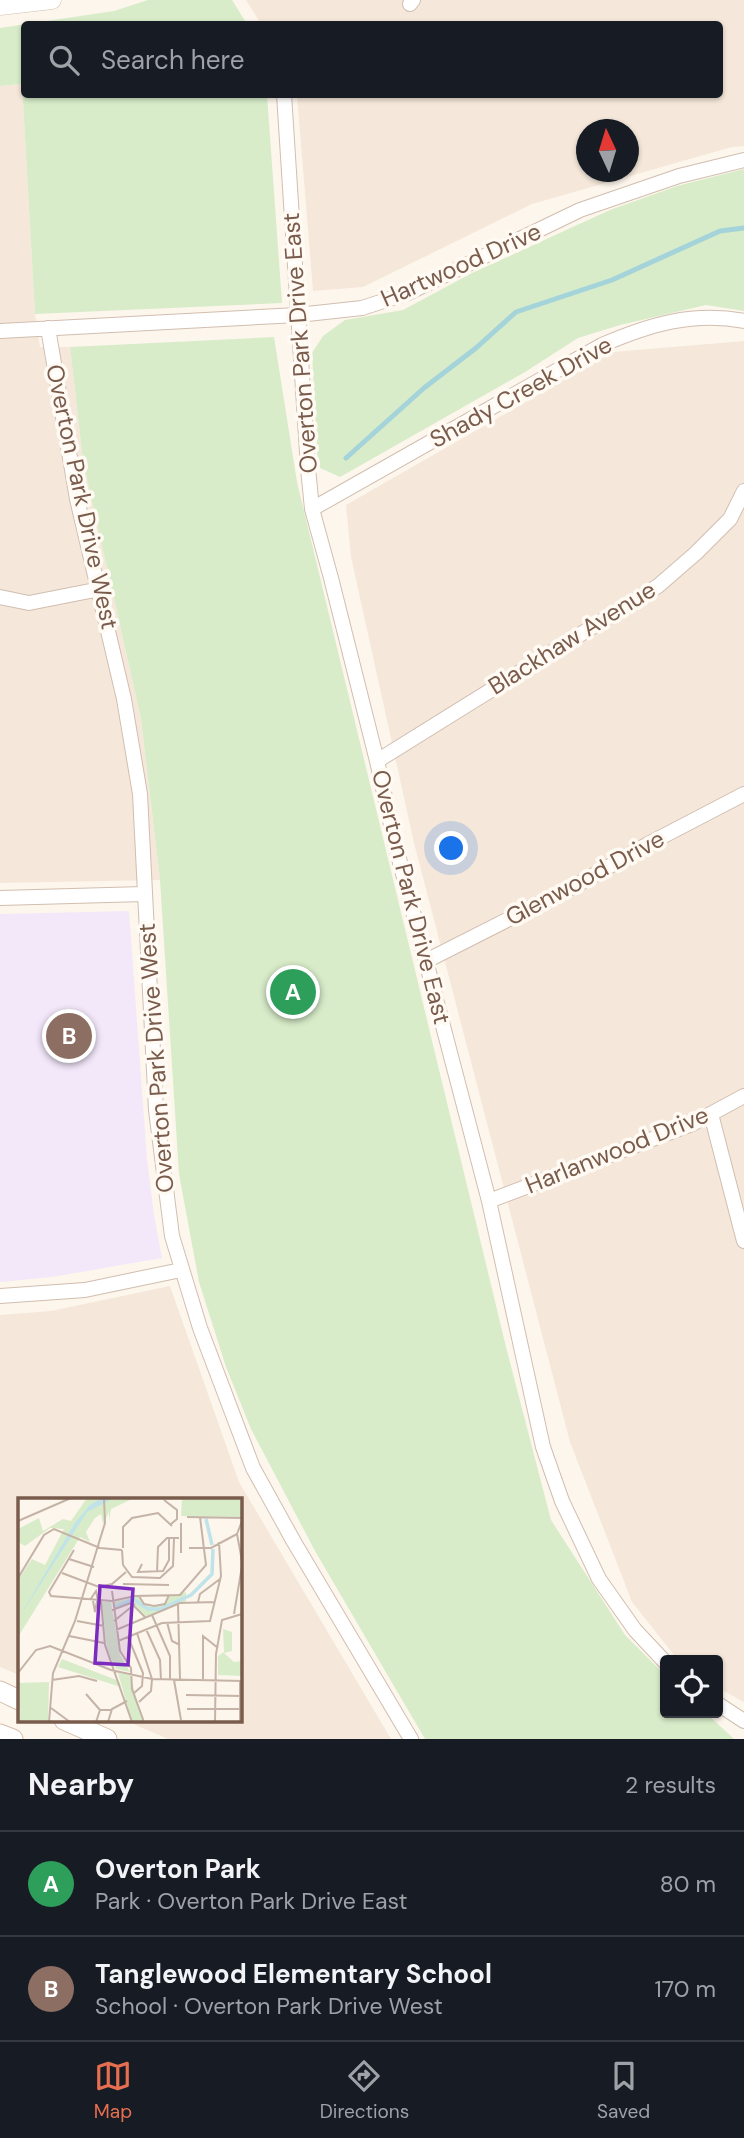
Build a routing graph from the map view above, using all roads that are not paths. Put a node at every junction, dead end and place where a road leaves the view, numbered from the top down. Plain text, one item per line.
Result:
1 (52, 0) edge
2 (0, 6) edge
3 (284, 98) edge
4 (744, 160) edge
5 (298, 315) junction
6 (744, 321) edge
7 (48, 328) junction
8 (0, 331) edge
9 (744, 491) edge
10 (312, 509) junction
11 (100, 589) junction
12 (0, 597) edge
13 (377, 761) junction
14 (744, 794) edge
15 (144, 894) junction
16 (0, 898) edge
17 (426, 961) junction
18 (744, 1096) edge
19 (711, 1114) junction
20 (489, 1201) junction
21 (744, 1241) edge
22 (181, 1270) junction
23 (0, 1296) edge
24 (660, 1657) edge
25 (0, 1691) edge
26 (18, 1700) edge
27 (723, 1707) edge
28 (744, 1721) edge
29 (69, 1722) edge
30 (0, 1734) edge
31 (13, 1739) edge
32 (107, 1739) edge
33 (411, 1739) edge

1 - 2 street
3 - 5 street, Overton Park Drive East
4 - 5 street, Hartwood Drive
5 - 7 street, Hartwood Drive
5 - 10 street, Overton Park Drive East
6 - 10 street, Shady Creek Drive
7 - 8 street, Hartwood Drive
7 - 11 street, Overton Park Drive West
9 - 13 street, Blackhaw Avenue
10 - 13 street, Overton Park Drive East
11 - 12 street
11 - 15 street, Overton Park Drive West
13 - 17 street, Overton Park Drive East
14 - 17 street, Glenwood Drive
15 - 16 street
15 - 22 street, Overton Park Drive West
17 - 20 street, Overton Park Drive East
18 - 19 street, Harlanwood Drive
19 - 20 street, Harlanwood Drive
19 - 21 street
20 - 24 street, Overton Park Drive East
22 - 23 street
22 - 33 street, Overton Park Drive West
25 - 26 main road
27 - 28 street
29 - 32 main road
30 - 31 main road

